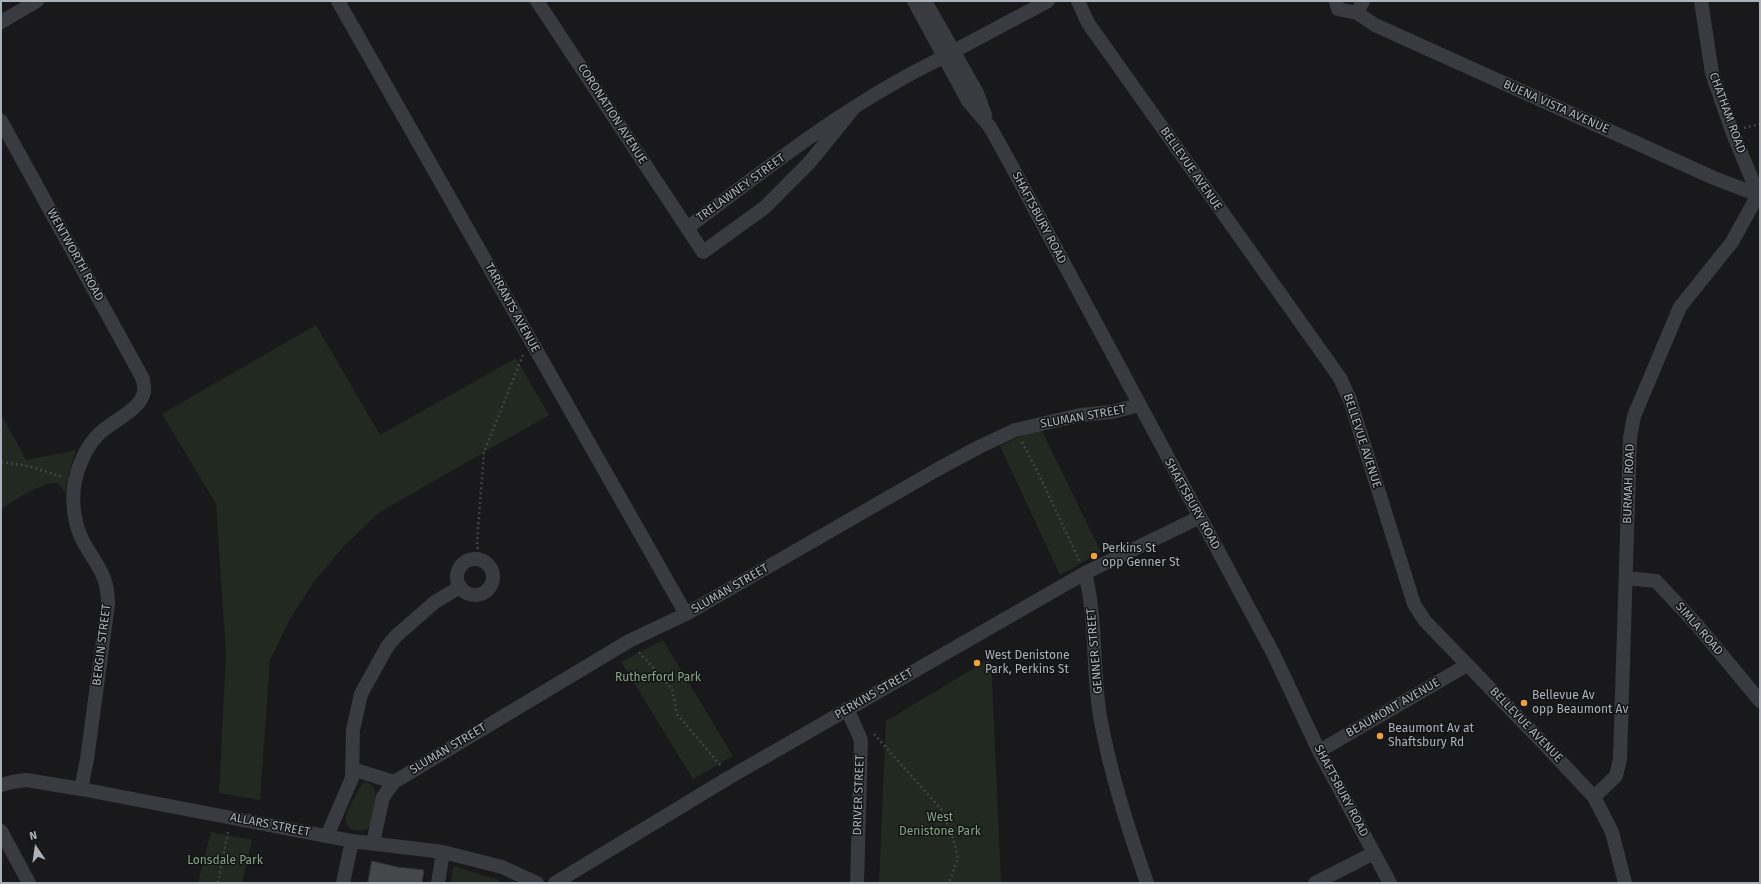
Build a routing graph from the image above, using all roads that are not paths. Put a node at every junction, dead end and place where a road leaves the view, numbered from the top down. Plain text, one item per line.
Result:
1 (37, 1) edge
2 (338, 1) edge
3 (914, 1) edge
4 (925, 1) edge
5 (1048, 1) edge
6 (1078, 1) edge
7 (1336, 1) edge
8 (1701, 1) edge
9 (539, 2) edge
10 (1360, 7) edge
11 (1, 22) edge
12 (949, 54) junction
13 (853, 109) junction
14 (1, 121) edge
15 (1759, 197) edge
16 (687, 228) junction
17 (144, 391) joint
18 (1139, 405) junction
19 (1200, 517) junction
20 (1085, 573) junction
21 (1626, 578) junction
22 (460, 587) junction
23 (686, 614) junction
24 (1468, 665) junction
25 (1760, 701) edge
26 (847, 709) junction
27 (1319, 751) junction
28 (352, 769) junction
29 (394, 782) junction
30 (1, 786) edge
31 (81, 789) junction
32 (1594, 798) junction
33 (1, 831) edge
34 (328, 836) junction
35 (352, 841) junction
36 (373, 843) junction
37 (443, 852) junction
38 (1374, 854) junction
39 (29, 883) edge
40 (343, 883) edge
41 (438, 883) edge
42 (537, 883) edge
43 (555, 883) edge
44 (856, 883) edge
45 (1147, 883) edge
46 (1315, 883) edge
47 (1390, 883) edge
48 (1625, 883) edge

1 - 11 street
2 - 23 street, TARRANTS AVENUE
3 - 12 street, SHAFTSBURY ROAD
4 - 12 street, SHAFTSBURY ROAD
5 - 12 street, TRELAWNEY STREET
6 - 24 street, BELLEVUE AVENUE
7 - 10 street, BUENA VISTA AVENUE
8 - 15 street, CHATHAM ROAD
9 - 16 street, CORONATION AVENUE
10 - 15 street, BUENA VISTA AVENUE
12 - 13 street, TRELAWNEY STREET
12 - 18 street, SHAFTSBURY ROAD
13 - 16 street, TRELAWNEY STREET
13 - 16 street, TRELAWNEY STREET
14 - 17 street, WENTWORTH ROAD
15 - 21 street, BURMAH ROAD
17 - 31 street, BERGIN STREET
18 - 19 street, SHAFTSBURY ROAD
18 - 23 street, SLUMAN STREET
19 - 20 street, PERKINS STREET
19 - 27 street, SHAFTSBURY ROAD
20 - 26 street, PERKINS STREET
20 - 45 street, GENNER STREET
21 - 25 street, SIMLA ROAD
21 - 32 street, BURMAH ROAD
22 - 22 street
22 - 28 street
23 - 29 street, SLUMAN STREET
24 - 27 street, BEAUMONT AVENUE
24 - 32 street, BELLEVUE AVENUE
26 - 43 street, PERKINS STREET
26 - 44 street, DRIVER STREET
27 - 38 street, SHAFTSBURY ROAD
28 - 29 street
28 - 34 street
29 - 36 street, SLUMAN STREET
30 - 31 street, ALLARS STREET
31 - 34 street, ALLARS STREET
32 - 48 street, BELLEVUE AVENUE
33 - 39 street
34 - 35 street, ALLARS STREET
35 - 36 street, ALLARS STREET
35 - 40 street
36 - 37 street, ALLARS STREET
37 - 41 street
37 - 42 street, ALLARS STREET
38 - 46 street
38 - 47 street, SHAFTSBURY ROAD

